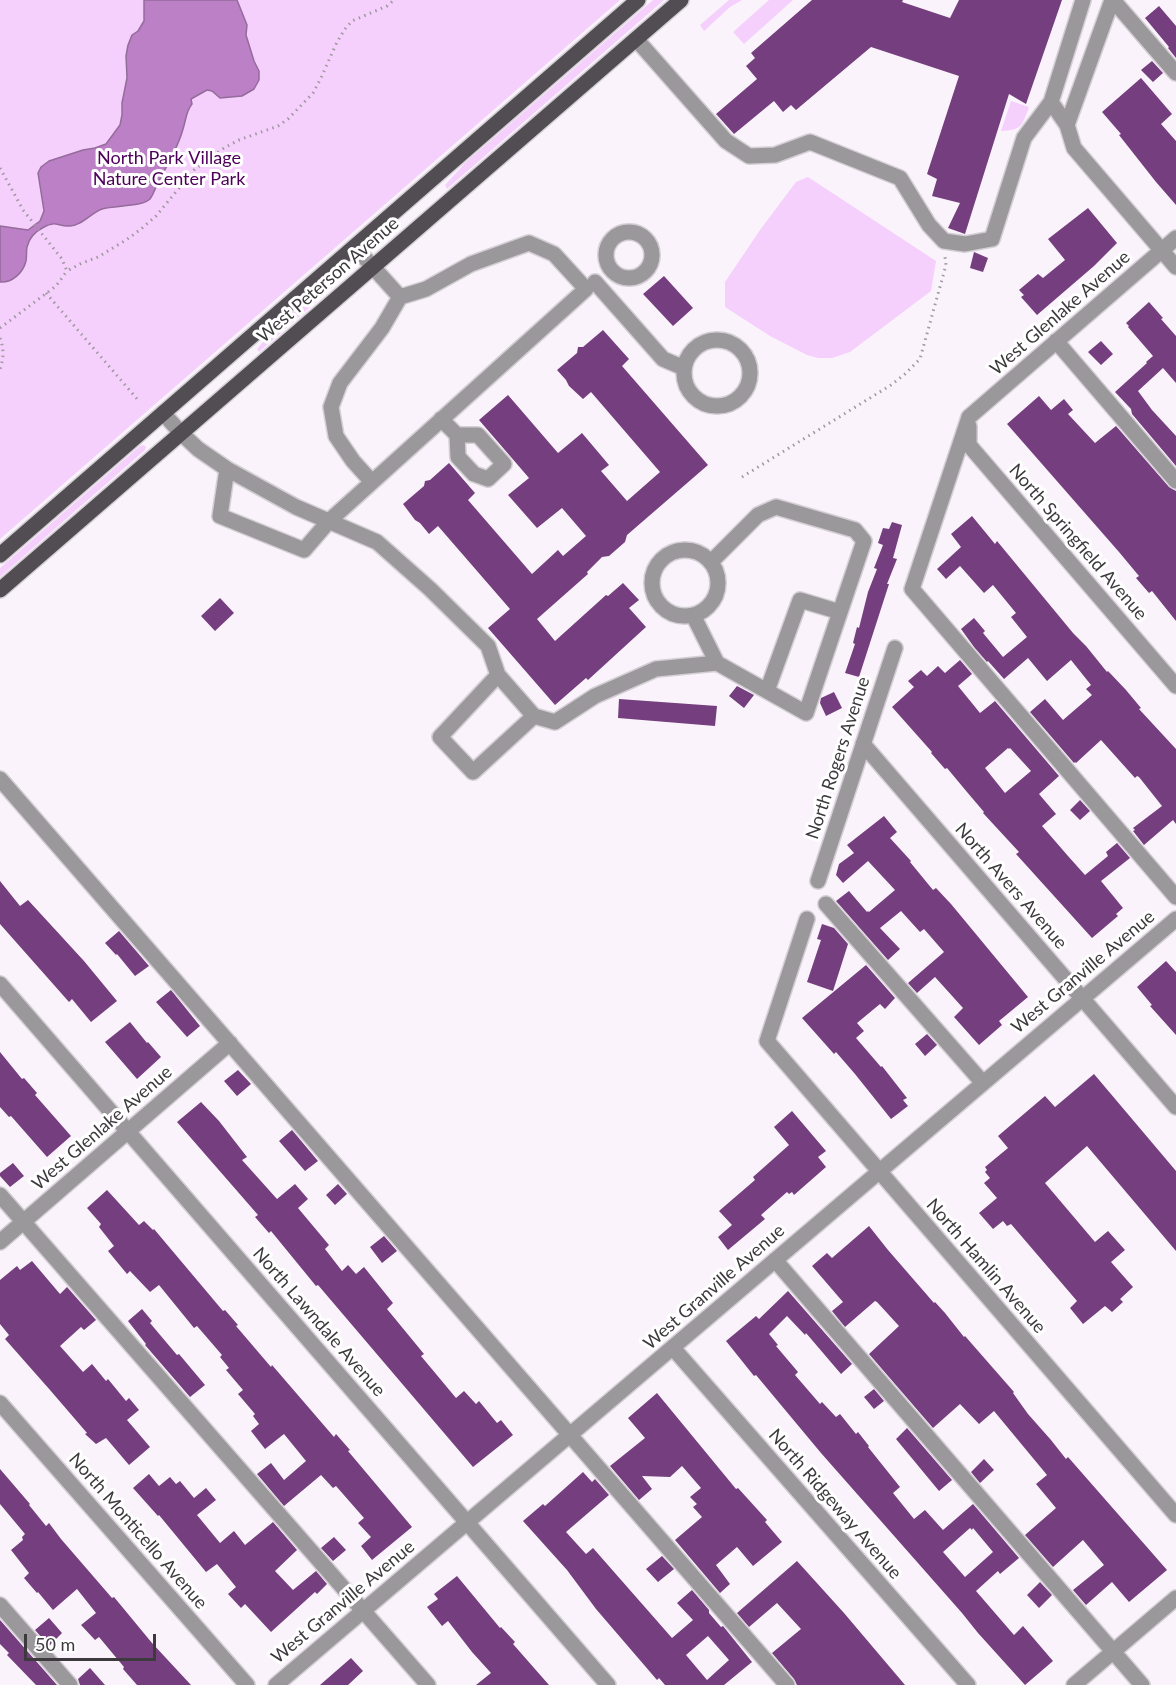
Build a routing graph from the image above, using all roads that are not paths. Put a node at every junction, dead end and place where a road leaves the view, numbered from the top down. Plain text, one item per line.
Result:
1 (638, 0) edge
2 (681, 0) edge
3 (1083, 0) edge
4 (1113, 0) edge
5 (636, 39) junction
6 (1176, 73) edge
7 (1051, 102) junction
8 (1066, 125) junction
9 (1176, 238) edge
10 (355, 247) junction
11 (1162, 250) junction
12 (373, 266) junction
13 (1176, 267) edge
14 (611, 268) dead end
15 (591, 285) junction
16 (400, 297) junction
17 (1056, 341) junction
18 (684, 368) junction
19 (164, 413) junction
20 (969, 417) junction
21 (441, 419) junction
22 (181, 433) junction
23 (457, 435) dead end
24 (227, 469) junction
25 (372, 482) junction
26 (1176, 482) edge
27 (328, 521) junction
28 (0, 555) edge
29 (711, 562) junction
30 (0, 590) edge
31 (840, 612) junction
32 (693, 615) junction
33 (895, 648) dead end
34 (717, 663) junction
35 (498, 675) junction
36 (1176, 686) edge
37 (767, 691) junction
38 (534, 716) junction
39 (863, 744) junction
40 (0, 779) edge
41 (818, 881) dead end
42 (1176, 897) edge
43 (826, 904) dead end
44 (807, 919) dead end
45 (1176, 919) edge
46 (0, 984) edge
47 (1082, 999) junction
48 (230, 1043) junction
49 (983, 1083) junction
50 (1176, 1107) edge
51 (128, 1131) junction
52 (879, 1172) junction
53 (0, 1195) edge
54 (23, 1222) junction
55 (0, 1242) edge
56 (775, 1260) junction
57 (673, 1348) junction
58 (0, 1403) edge
59 (570, 1435) junction
60 (1176, 1515) edge
61 (467, 1522) junction
62 (1176, 1598) edge
63 (0, 1605) edge
64 (363, 1611) junction
65 (1113, 1652) junction
66 (70, 1685) edge
67 (247, 1685) edge
68 (276, 1685) edge
69 (428, 1685) edge
70 (608, 1685) edge
71 (787, 1685) edge
72 (968, 1685) edge
73 (1074, 1685) edge
74 (1142, 1685) edge

1 - 10 main road, West Peterson Avenue
2 - 5 main road, West Peterson Avenue
3 - 7 street
4 - 6 street
4 - 8 street
5 - 7 street
5 - 12 main road, West Peterson Avenue
7 - 8 street
8 - 11 street
9 - 11 street, West Glenlake Avenue
10 - 12 street
10 - 19 main road, West Peterson Avenue
11 - 13 street
11 - 17 street, West Glenlake Avenue
12 - 16 street
12 - 22 main road, West Peterson Avenue
14 - 15 street
15 - 16 street
15 - 18 street
15 - 21 street
16 - 25 street
17 - 20 street, West Glenlake Avenue
17 - 26 street
18 - 18 street
19 - 22 street
19 - 28 main road, West Peterson Avenue
20 - 36 street, North Springfield Avenue
20 - 42 street
21 - 23 street
21 - 25 street
22 - 24 street
22 - 30 main road, West Peterson Avenue
24 - 27 street
24 - 27 street
25 - 27 street
27 - 35 street
29 - 31 street
29 - 32 street
29 - 32 street
31 - 37 street
31 - 37 street
32 - 34 street
33 - 39 street, North Rogers Avenue
34 - 37 street
34 - 38 street
35 - 38 street
35 - 38 street
39 - 41 street, North Rogers Avenue
39 - 47 street, North Avers Avenue
40 - 48 street
43 - 49 street
44 - 52 street, North Hamlin Avenue
45 - 47 street, West Granville Avenue
46 - 51 street, North Lawndale Avenue
47 - 49 street, West Granville Avenue
47 - 50 street, North Avers Avenue
48 - 51 street, West Glenlake Avenue
48 - 59 street
49 - 52 street, West Granville Avenue
51 - 54 street, West Glenlake Avenue
51 - 61 street, North Lawndale Avenue
52 - 56 street, West Granville Avenue
52 - 60 street, North Hamlin Avenue
53 - 54 street
54 - 55 street, West Glenlake Avenue
54 - 64 street
56 - 57 street, West Granville Avenue
56 - 65 street
57 - 59 street, West Granville Avenue
57 - 72 street, North Ridgeway Avenue
58 - 67 street, North Monticello Avenue
59 - 61 street, West Granville Avenue
59 - 71 street
61 - 64 street, West Granville Avenue
61 - 70 street, North Lawndale Avenue
62 - 65 street
63 - 66 street
64 - 68 street, West Granville Avenue
64 - 69 street
65 - 73 street
65 - 74 street

